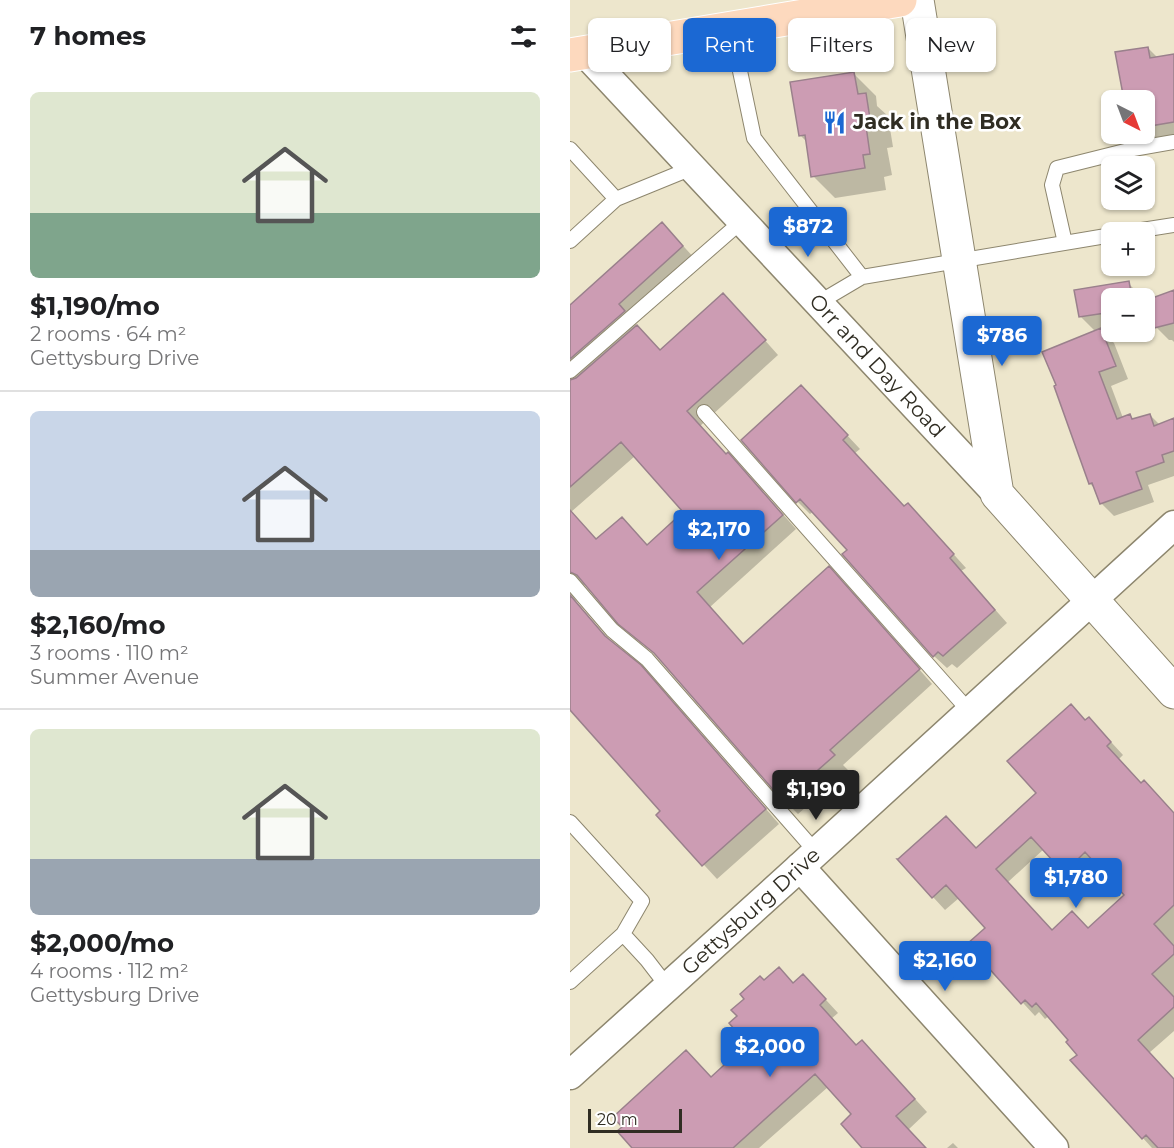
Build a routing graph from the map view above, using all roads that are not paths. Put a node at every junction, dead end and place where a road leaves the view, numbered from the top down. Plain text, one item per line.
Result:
1 (900, 0) edge
2 (917, 0) edge
3 (776, 21) edge
4 (683, 36) edge
5 (578, 54) edge
6 (740, 72) edge
7 (1174, 142) edge
8 (570, 149) edge
9 (692, 168) junction
10 (616, 199) junction
11 (742, 221) junction
12 (1174, 225) edge
13 (1155, 228) edge
14 (1101, 238) edge
15 (570, 241) edge
16 (1065, 243) junction
17 (959, 261) junction
18 (862, 277) junction
19 (818, 303) junction
20 (570, 372) edge
21 (704, 412) dead end
22 (997, 494) junction
23 (1174, 525) edge
24 (570, 580) edge
25 (1092, 600) junction
26 (1174, 692) edge
27 (970, 712) junction
28 (570, 822) edge
29 (808, 859) junction
30 (623, 934) junction
31 (570, 982) edge
32 (668, 986) junction
33 (570, 1074) edge
34 (1054, 1148) edge

1 - 3 main road
2 - 17 street
4 - 5 main road
5 - 9 street, Orr and Day Road
6 - 18 lane
7 - 16 lane
8 - 10 lane
9 - 10 lane
9 - 11 street, Orr and Day Road
10 - 15 lane
11 - 19 street, Orr and Day Road
11 - 20 lane
12 - 13 lane
14 - 16 lane
16 - 17 lane
17 - 18 lane
17 - 22 street
18 - 19 lane
19 - 22 street, Orr and Day Road
21 - 27 lane
22 - 25 street, Orr and Day Road
23 - 25 street, Gettysburg Drive
24 - 29 lane
25 - 26 street, Orr and Day Road
25 - 27 street, Gettysburg Drive
27 - 29 street, Gettysburg Drive
28 - 30 lane
29 - 32 street, Gettysburg Drive
29 - 34 street
30 - 31 lane
30 - 32 lane
32 - 33 street, Gettysburg Drive

